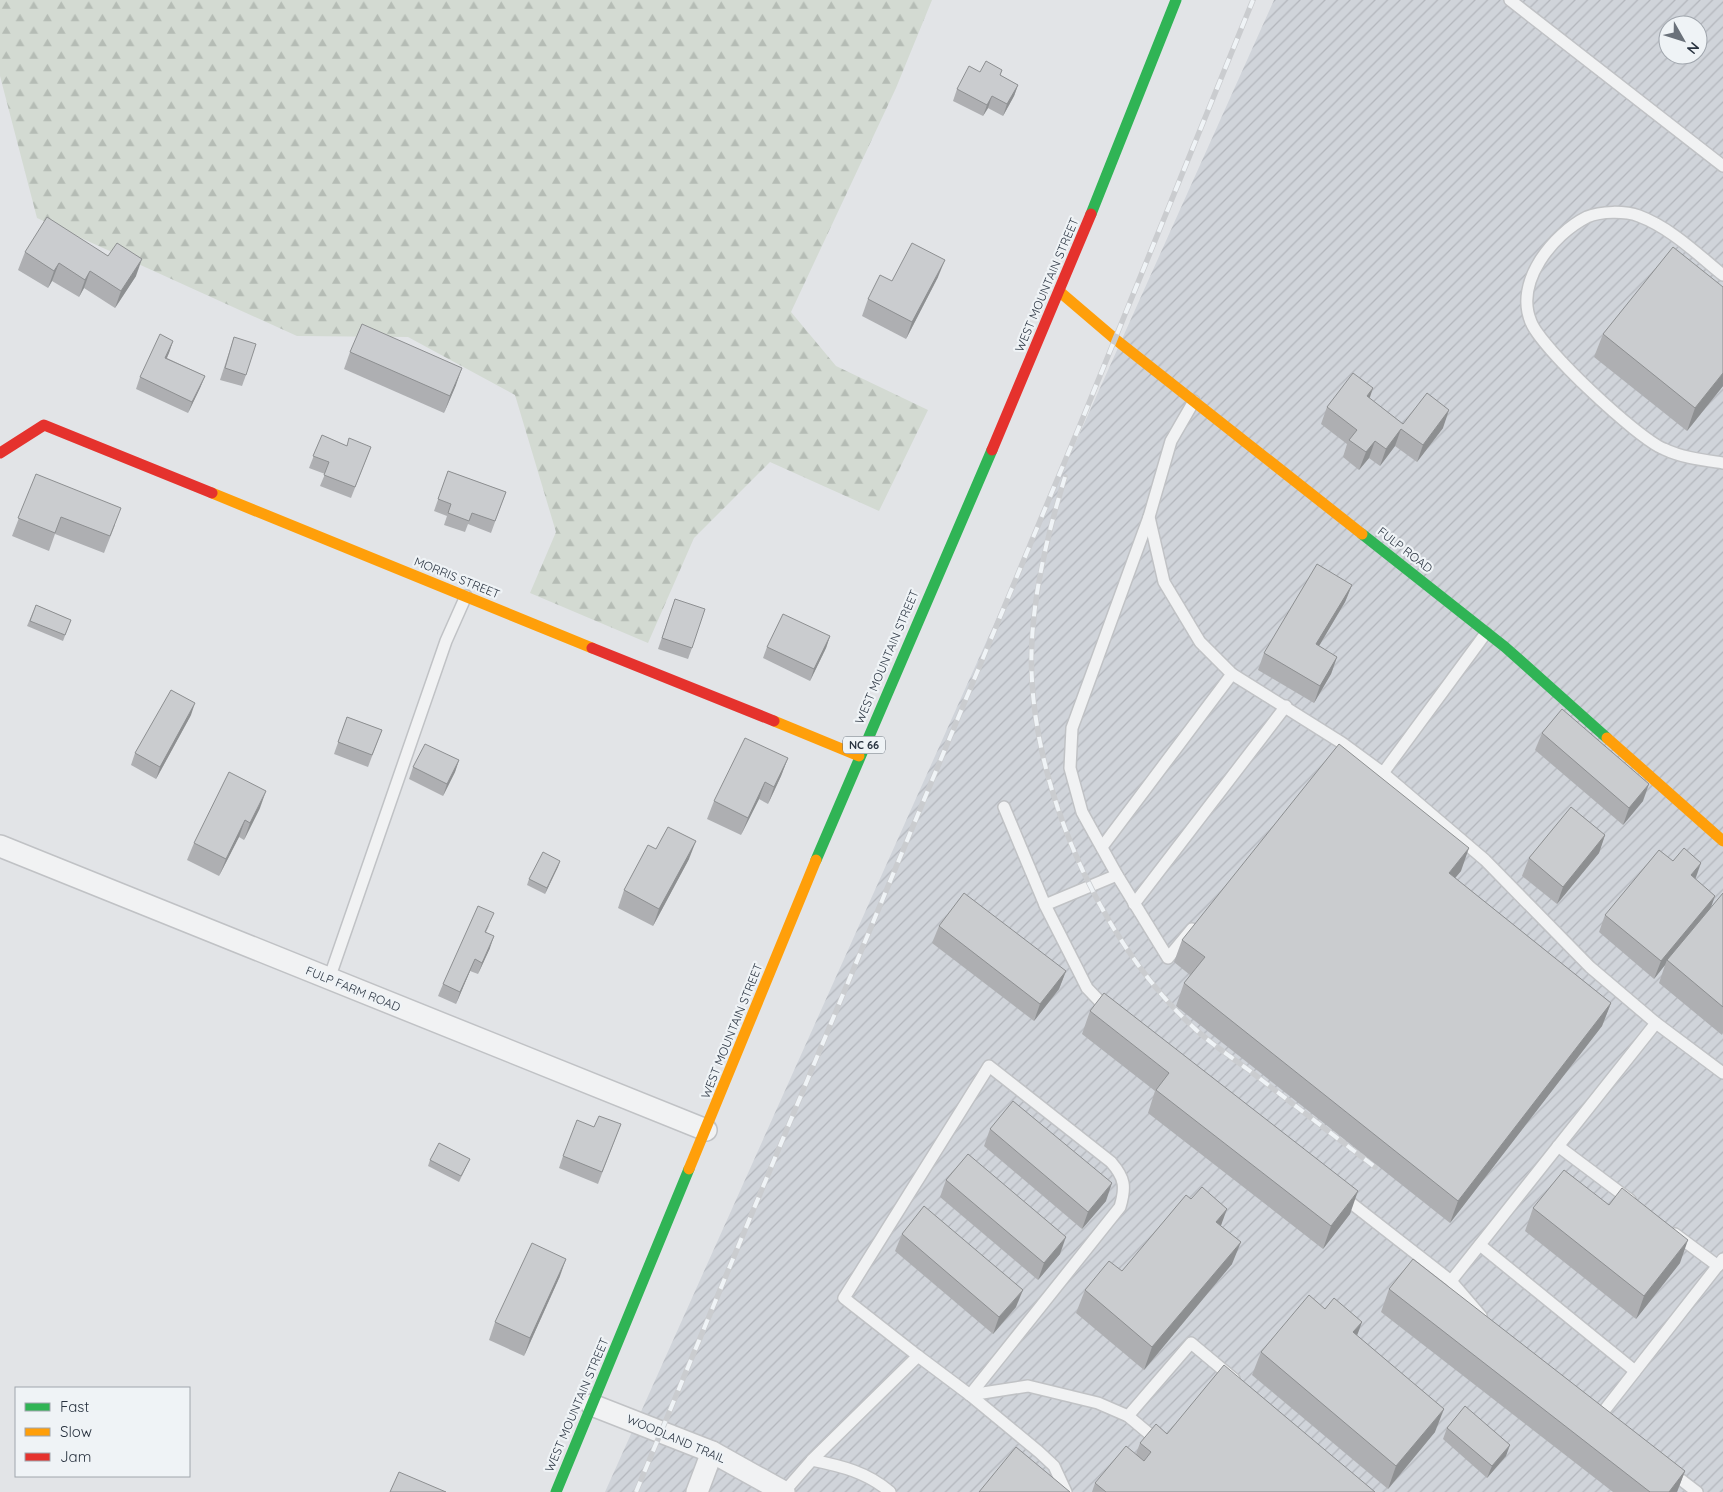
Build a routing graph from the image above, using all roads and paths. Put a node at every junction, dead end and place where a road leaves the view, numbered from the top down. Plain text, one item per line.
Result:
1 (1176, 0) edge
2 (1515, 2) edge
3 (1723, 166) edge
4 (1723, 275) edge
5 (1060, 292) junction
6 (1194, 401) junction
7 (0, 453) edge
8 (1723, 463) edge
9 (1149, 517) junction
10 (466, 596) junction
11 (1486, 633) junction
12 (1232, 674) junction
13 (1286, 706) junction
14 (859, 756) junction
15 (1383, 773) junction
16 (1004, 807) dead end
17 (1723, 841) edge
18 (0, 846) edge
19 (1102, 847) junction
20 (1117, 876) junction
21 (1134, 904) junction
22 (1045, 905) junction
23 (1199, 920) edge
24 (329, 979) junction
25 (1116, 1018) edge
26 (1656, 1023) junction
27 (1723, 1073) edge
28 (706, 1130) junction
29 (1558, 1146) junction
30 (1333, 1189) edge
31 (1638, 1206) edge
32 (1662, 1224) edge
33 (1480, 1245) junction
34 (1720, 1262) edge
35 (1450, 1281) junction
36 (1489, 1325) edge
37 (918, 1356) junction
38 (1635, 1371) junction
39 (1243, 1386) edge
40 (970, 1394) junction
41 (592, 1405) junction
42 (1128, 1416) junction
43 (1612, 1426) edge
44 (1159, 1442) edge
45 (712, 1452) junction
46 (812, 1460) junction
47 (1658, 1461) edge
48 (556, 1492) edge
49 (698, 1492) edge
50 (784, 1492) edge
51 (890, 1492) edge
52 (1066, 1492) edge
53 (1697, 1492) edge

1 - 5 street, WEST MOUNTAIN STREET / NC 66
2 - 3 lane
4 - 8 lane
5 - 6 street, FULP ROAD
5 - 14 street, WEST MOUNTAIN STREET / NC 66
6 - 9 lane
6 - 11 street, FULP ROAD
7 - 10 street, MORRIS STREET
9 - 12 lane
9 - 19 lane
10 - 14 street, MORRIS STREET
10 - 24 lane
11 - 15 lane
11 - 17 street, FULP ROAD
12 - 13 lane
12 - 19 lane
13 - 15 lane
13 - 21 lane
14 - 28 street, WEST MOUNTAIN STREET / NC 66
15 - 26 lane
16 - 22 lane
18 - 24 street, FULP FARM ROAD
19 - 20 lane
20 - 21 lane
20 - 22 lane
21 - 23 lane
22 - 25 lane
24 - 28 street, FULP FARM ROAD
26 - 27 lane
26 - 29 lane
28 - 41 street, WEST MOUNTAIN STREET / NC 66
29 - 31 lane
29 - 33 lane
30 - 35 lane
32 - 34 lane
33 - 35 lane
33 - 38 lane
34 - 38 lane
35 - 36 lane
37 - 40 lane
37 - 40 lane
37 - 46 lane
38 - 43 lane
39 - 42 lane
40 - 42 lane
40 - 52 lane
41 - 45 street, WOODLAND TRAIL
41 - 48 street, WEST MOUNTAIN STREET / NC 66
42 - 44 lane
45 - 49 street
45 - 50 street, WOODLAND TRAIL
46 - 50 lane
46 - 51 lane
47 - 53 lane

